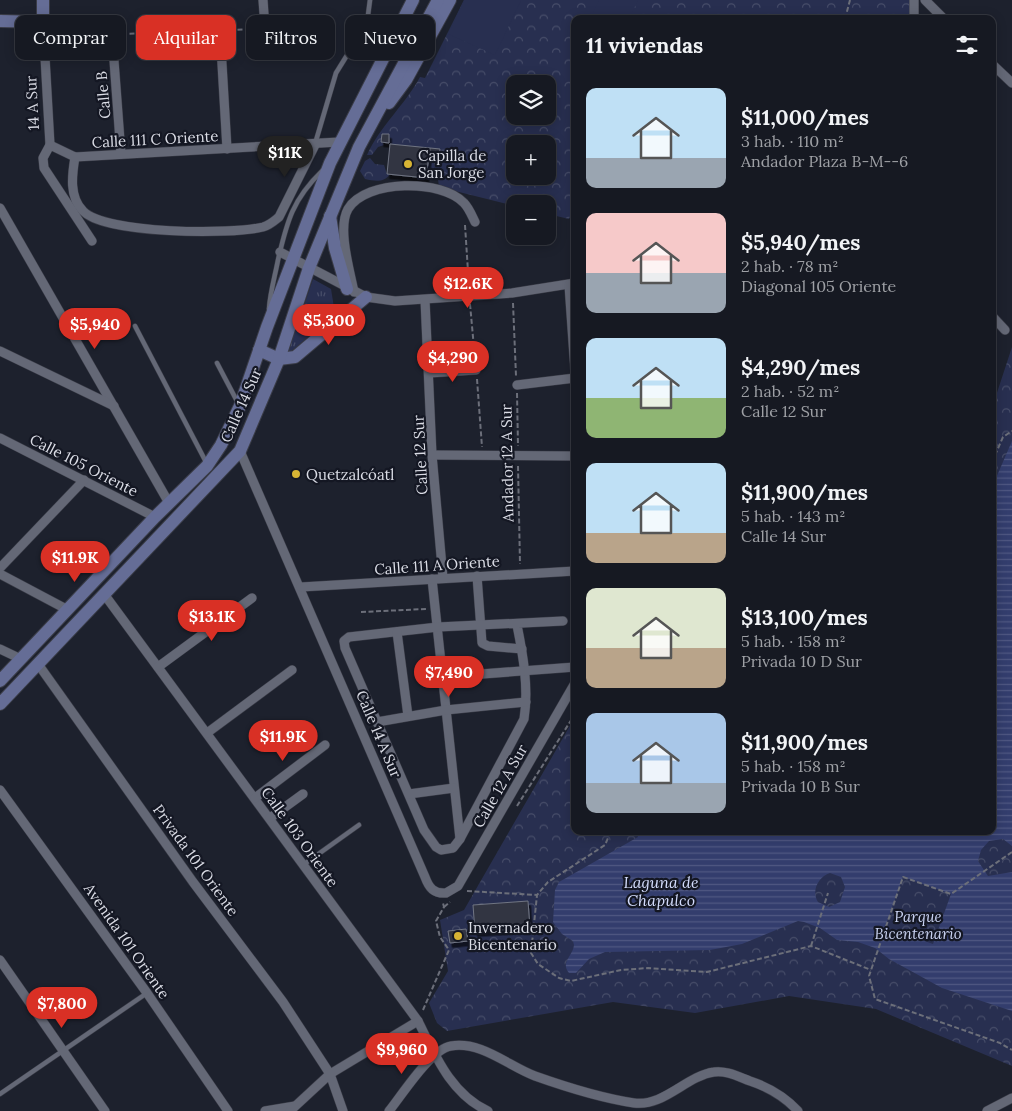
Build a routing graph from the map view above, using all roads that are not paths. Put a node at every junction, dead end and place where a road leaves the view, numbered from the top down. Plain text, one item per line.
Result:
1 (43, 0) edge
2 (263, 0) edge
3 (370, 0) edge
4 (412, 0) edge
5 (438, 0) edge
6 (450, 0) edge
7 (914, 0) edge
8 (924, 0) edge
9 (43, 15) edge
10 (264, 15) edge
11 (914, 15) edge
12 (940, 15) edge
13 (0, 21) edge
14 (15, 21) edge
15 (45, 60) edge
16 (114, 60) edge
17 (222, 60) edge
18 (996, 68) edge
19 (1012, 83) edge
20 (379, 110) junction
21 (339, 142) junction
22 (315, 145) junction
23 (50, 146) junction
24 (228, 149) junction
25 (121, 154) junction
26 (74, 157) junction
27 (330, 163) junction
28 (0, 208) edge
29 (330, 215) junction
30 (475, 222) dead end
31 (92, 241) dead end
32 (280, 252) junction
33 (293, 260) junction
34 (309, 268) junction
35 (571, 284) edge
36 (350, 290) junction
37 (366, 297) junction
38 (425, 300) junction
39 (996, 320) edge
40 (135, 326) dead end
41 (267, 327) junction
42 (1005, 330) dead end
43 (259, 350) junction
44 (0, 351) edge
45 (279, 359) junction
46 (217, 362) dead end
47 (476, 370) dead end
48 (429, 373) junction
49 (571, 378) edge
50 (517, 385) road end
51 (114, 406) junction
52 (240, 406) junction
53 (0, 438) edge
54 (240, 451) junction
55 (432, 455) junction
56 (571, 456) edge
57 (207, 466) junction
58 (84, 480) junction
59 (169, 503) junction
60 (155, 517) junction
61 (0, 568) edge
62 (571, 571) edge
63 (0, 574) edge
64 (477, 576) junction
65 (442, 578) junction
66 (432, 579) junction
67 (301, 587) junction
68 (104, 594) junction
69 (252, 598) dead end
70 (68, 610) junction
71 (563, 621) dead end
72 (480, 625) junction
73 (517, 625) junction
74 (438, 627) junction
75 (398, 632) junction
76 (0, 649) edge
77 (522, 649) junction
78 (21, 660) junction
79 (38, 664) junction
80 (158, 667) junction
81 (571, 667) edge
82 (292, 670) dead end
83 (524, 670) junction
84 (442, 677) junction
85 (0, 681) edge
86 (571, 690) edge
87 (526, 702) junction
88 (0, 704) edge
89 (446, 710) junction
90 (408, 716) junction
91 (377, 722) junction
92 (206, 733) junction
93 (325, 744) dead end
94 (454, 788) junction
95 (0, 790) edge
96 (303, 794) dead end
97 (409, 794) junction
98 (255, 798) junction
99 (270, 818) junction
100 (359, 825) dead end
101 (460, 840) junction
102 (304, 865) junction
103 (453, 891) joint
104 (0, 960) edge
105 (147, 993) junction
106 (418, 1021) junction
107 (64, 1052) junction
108 (434, 1055) junction
109 (330, 1074) junction
110 (0, 1094) edge
111 (1012, 1098) edge
112 (292, 1108) edge
113 (105, 1111) edge
114 (228, 1111) edge
115 (265, 1111) edge
116 (343, 1111) edge
117 (389, 1111) edge
118 (488, 1111) edge
119 (798, 1111) edge
120 (987, 1111) edge

1 - 9 main road, 14 A Sur
2 - 10 street
3 - 22 lane
4 - 21 main road, Calle 14 Sur
5 - 20 main road, Calle 14 Sur
6 - 20 main road
7 - 11 street
8 - 12 street
13 - 14 main road
15 - 23 street, 14 A Sur
16 - 25 street, Calle B
17 - 24 street
18 - 19 street
20 - 29 main road, Calle 14 Sur
21 - 22 street, Calle 111 C Oriente
21 - 27 main road, Calle 14 Sur
22 - 24 street, Calle 111 C Oriente
22 - 26 street
23 - 26 street, Calle 111 C Oriente
23 - 31 street
24 - 25 street, Calle 111 C Oriente
25 - 26 street, Calle 111 C Oriente
27 - 32 lane
27 - 33 main road, Calle 14 Sur
28 - 51 street
29 - 34 main road, Calle 14 Sur
29 - 36 main road
30 - 36 street
32 - 33 street
32 - 41 lane
33 - 34 street
33 - 41 main road, Calle 14 Sur
34 - 36 street
34 - 45 main road, Calle 14 Sur
35 - 38 street
36 - 37 street
37 - 38 street
37 - 45 main road
38 - 48 street, Calle 12 Sur
39 - 42 street
40 - 57 lane
41 - 43 main road, Calle 14 Sur
43 - 45 main road
43 - 52 main road, Calle 14 Sur
44 - 51 street
45 - 54 main road, Calle 14 Sur
46 - 52 lane
47 - 48 street
48 - 55 street, Calle 12 Sur
49 - 50 street
51 - 59 street
52 - 57 main road, Calle 14 Sur
53 - 58 street, Calle 105 Oriente
54 - 67 street, Calle 14 A Sur
54 - 68 main road, Calle 14 Sur
55 - 56 street
55 - 65 street, Calle 12 Sur
57 - 59 main road, Calle 14 Sur
58 - 60 street, Calle 105 Oriente
58 - 61 street
59 - 60 main road, Calle 14 Sur
60 - 70 main road, Calle 14 Sur
62 - 64 street, Calle 111 A Oriente
63 - 70 street
64 - 65 street, Calle 111 A Oriente
64 - 72 street
65 - 66 street, Calle 111 A Oriente
66 - 67 street, Calle 111 A Oriente
66 - 74 street
67 - 103 street, Calle 14 A Sur
68 - 79 main road, Calle 14 Sur
68 - 80 street, Calle 103 Oriente
69 - 80 street
70 - 78 main road, Calle 14 Sur
71 - 73 street
72 - 73 street
72 - 74 street
72 - 77 street
73 - 77 street
74 - 75 street
74 - 84 street
75 - 90 street
75 - 91 street
76 - 78 street
77 - 83 street
78 - 85 main road, Calle 14 Sur
79 - 88 main road, Calle 14 Sur
79 - 109 street, Privada 101 Oriente
80 - 92 street, Calle 103 Oriente
81 - 83 street
82 - 92 street
83 - 84 street
83 - 87 street
84 - 89 street
86 - 103 street, Calle 12 A Sur
87 - 89 street
87 - 101 street
89 - 90 street
89 - 94 street
90 - 91 street
91 - 97 street
92 - 98 street, Calle 103 Oriente
93 - 98 street
94 - 97 street
94 - 101 street
95 - 105 street, Avenida 101 Oriente
96 - 99 street
97 - 101 street
98 - 99 street, Calle 103 Oriente
99 - 102 street, Calle 103 Oriente
100 - 102 lane
102 - 106 street, Calle 103 Oriente
104 - 107 street
105 - 107 lane
105 - 114 street, Avenida 101 Oriente
106 - 108 street, Calle 103 Oriente
106 - 109 street
107 - 110 lane
107 - 113 street
108 - 117 street
108 - 118 street, Calle 103 Oriente
108 - 119 street
109 - 112 street
109 - 116 street, Privada 101 Oriente
111 - 120 street
112 - 115 street

